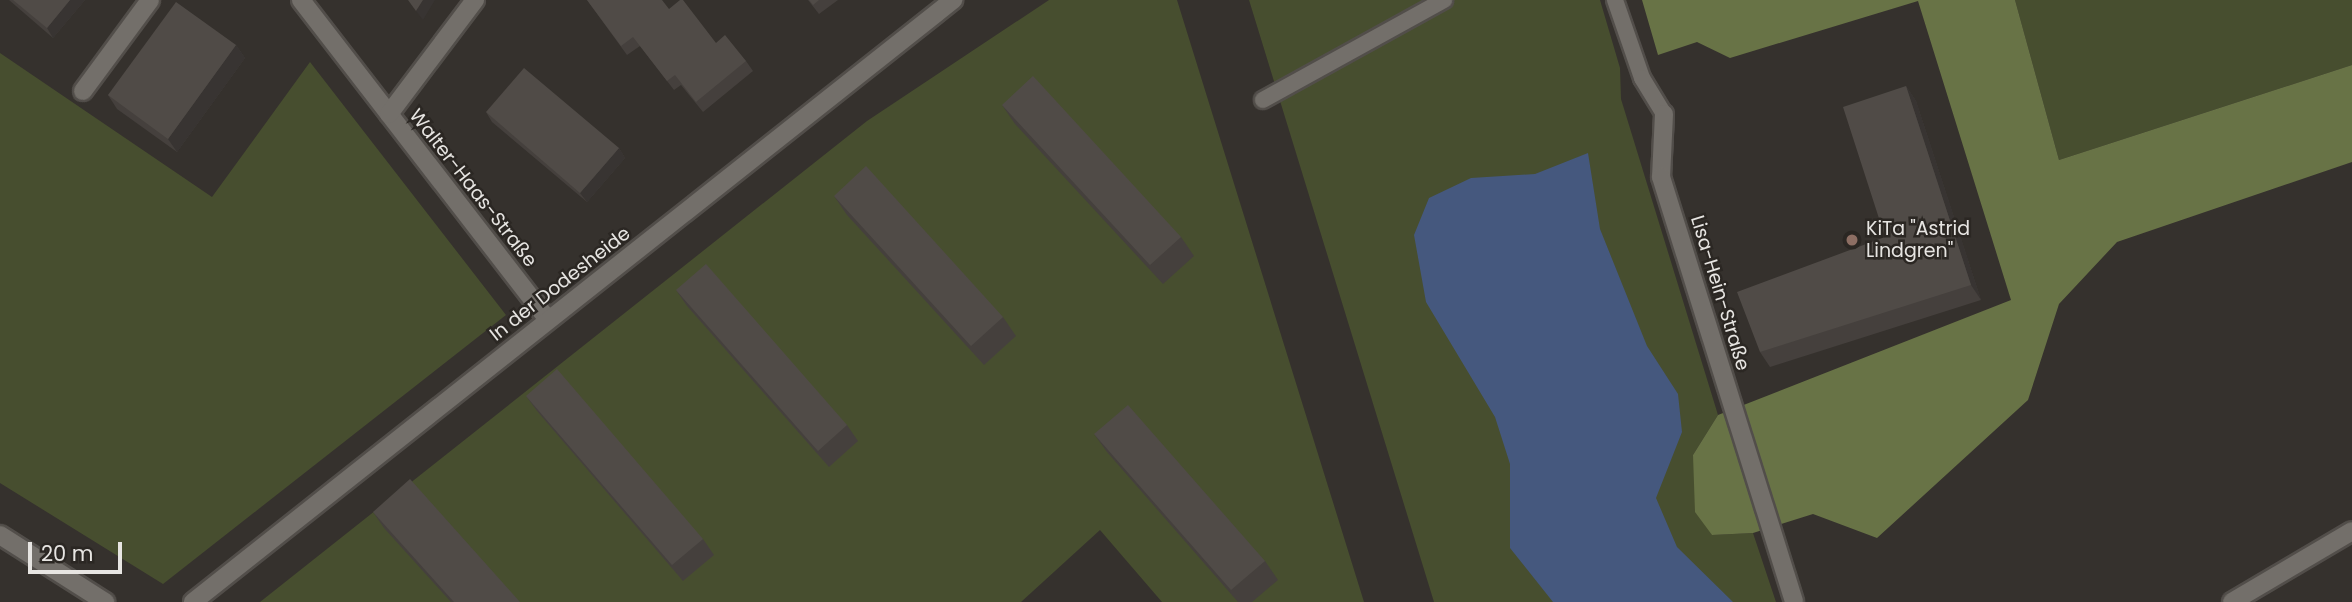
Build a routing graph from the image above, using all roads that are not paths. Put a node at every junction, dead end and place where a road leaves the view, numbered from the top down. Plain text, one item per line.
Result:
1 (150, 0) edge
2 (301, 0) edge
3 (475, 0) edge
4 (953, 0) edge
5 (1444, 0) edge
6 (1615, 0) edge
7 (83, 91) dead end
8 (1263, 100) dead end
9 (389, 114) junction
10 (1664, 114) joint
11 (548, 320) junction
12 (2352, 531) edge
13 (0, 535) edge
14 (105, 602) edge
15 (193, 602) edge
16 (1794, 602) edge
17 (2232, 602) edge

1 - 7 street
2 - 9 street, Walter-Haas-Straße
3 - 9 street, Walter-Haas-Straße
4 - 11 street, In der Dodesheide
5 - 8 lane
6 - 10 lane, Lisa-Hein-Straße
9 - 11 street, Walter-Haas-Straße
10 - 16 street, Lisa-Hein-Straße
11 - 15 street, In der Dodesheide
12 - 17 street
13 - 14 street

